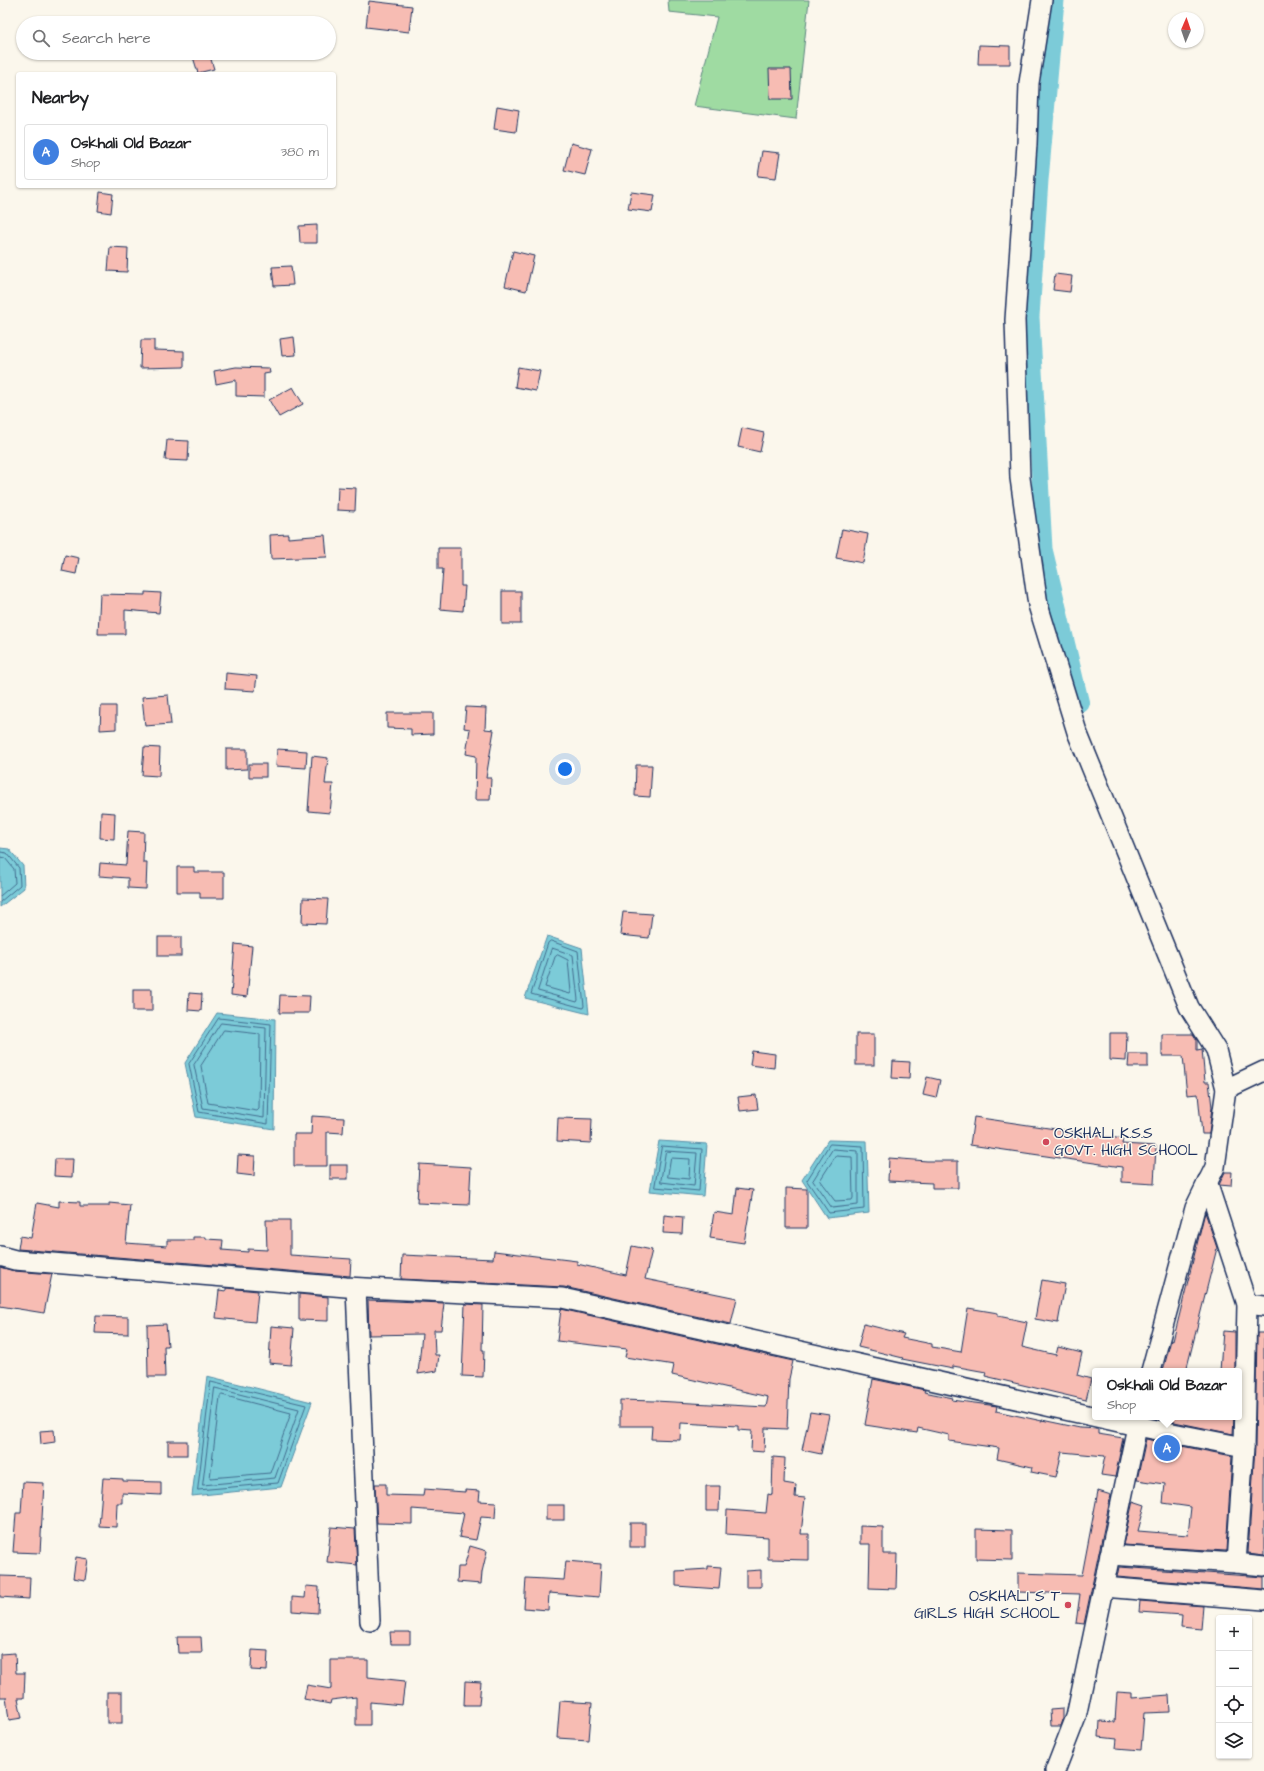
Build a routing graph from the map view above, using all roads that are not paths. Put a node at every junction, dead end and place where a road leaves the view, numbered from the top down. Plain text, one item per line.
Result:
1 (1042, 0) edge
2 (1264, 1071) edge
3 (1226, 1089) junction
4 (1207, 1182) junction
5 (0, 1256) edge
6 (356, 1288) junction
7 (1255, 1305) edge
8 (1152, 1368) edge
9 (1092, 1412) edge
10 (1138, 1422) edge
11 (1244, 1447) junction
12 (1110, 1554) junction
13 (1236, 1563) junction
14 (1264, 1566) edge
15 (1103, 1587) junction
16 (1264, 1600) edge
17 (370, 1621) dead end
18 (1055, 1771) edge

1 - 3 street
2 - 3 street
3 - 4 street
4 - 7 street
4 - 8 street
5 - 6 street
6 - 9 street
6 - 17 street
7 - 11 street
10 - 11 street
10 - 12 street
11 - 13 street
12 - 13 street
12 - 15 street
13 - 14 street
15 - 16 street
15 - 18 street

